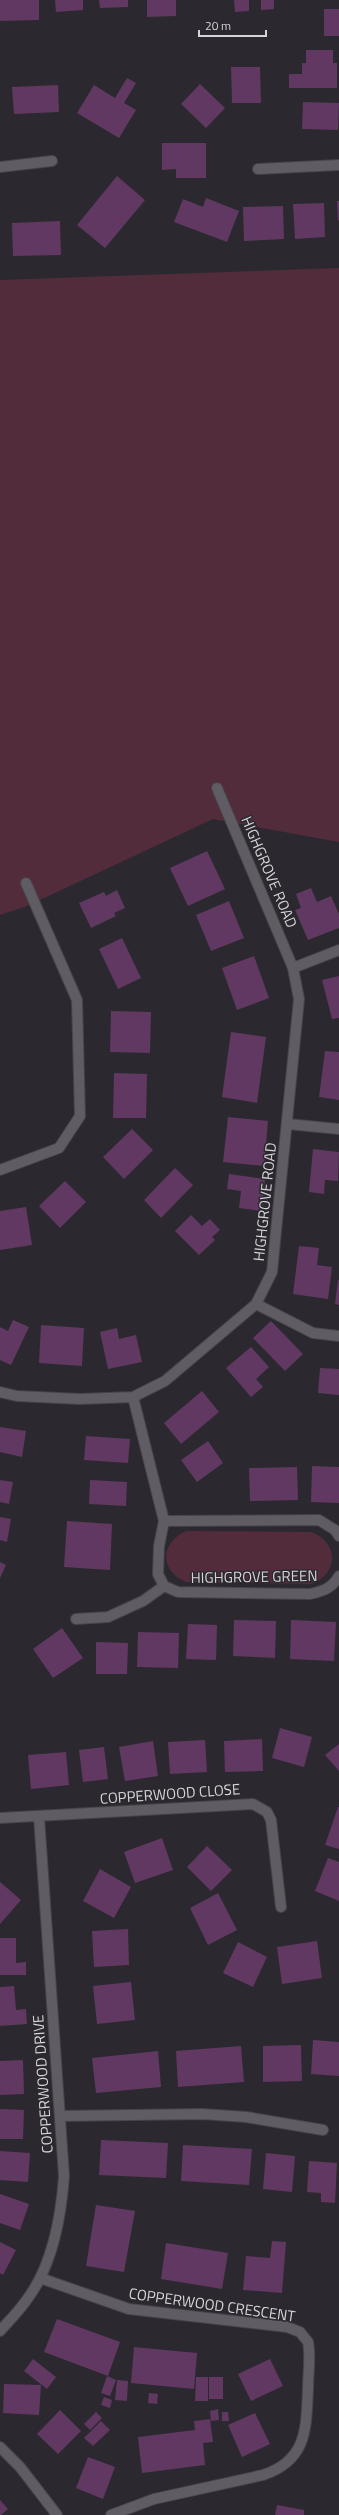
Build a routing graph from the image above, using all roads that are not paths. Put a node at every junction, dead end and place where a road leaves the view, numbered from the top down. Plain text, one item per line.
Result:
1 (52, 161) dead end
2 (339, 165) edge
3 (0, 167) edge
4 (258, 169) dead end
5 (217, 788) dead end
6 (26, 883) dead end
7 (339, 950) edge
8 (293, 968) junction
9 (288, 1124) junction
10 (339, 1129) edge
11 (0, 1170) edge
12 (256, 1304) junction
13 (339, 1336) edge
14 (0, 1392) edge
15 (133, 1396) junction
16 (164, 1522) junction
17 (339, 1536) edge
18 (339, 1576) edge
19 (164, 1586) junction
20 (76, 1619) dead end
21 (39, 1817) junction
22 (0, 1818) edge
23 (281, 1907) dead end
24 (61, 2116) junction
25 (323, 2130) dead end
26 (40, 2278) junction
27 (0, 2331) edge
28 (0, 2447) edge
29 (57, 2515) edge
30 (111, 2515) edge

1 - 3 street
2 - 4 street
5 - 8 street, HIGHGROVE ROAD
6 - 11 street
7 - 8 street
8 - 9 street, HIGHGROVE ROAD
9 - 10 street, HIGHGROVE ROAD
9 - 12 street, HIGHGROVE ROAD
12 - 13 street
12 - 15 street, HIGHGROVE ROAD
14 - 15 street, HIGHGROVE ROAD
15 - 16 street
16 - 17 street
16 - 19 street
18 - 19 street, HIGHGROVE GREEN
19 - 20 street
21 - 22 street, COPPERWOOD CLOSE
21 - 23 street, COPPERWOOD CLOSE
21 - 24 street, COPPERWOOD DRIVE
24 - 25 street
24 - 26 street, COPPERWOOD DRIVE
26 - 27 street, COPPERWOOD DRIVE
26 - 30 street, COPPERWOOD CRESCENT
28 - 29 street

